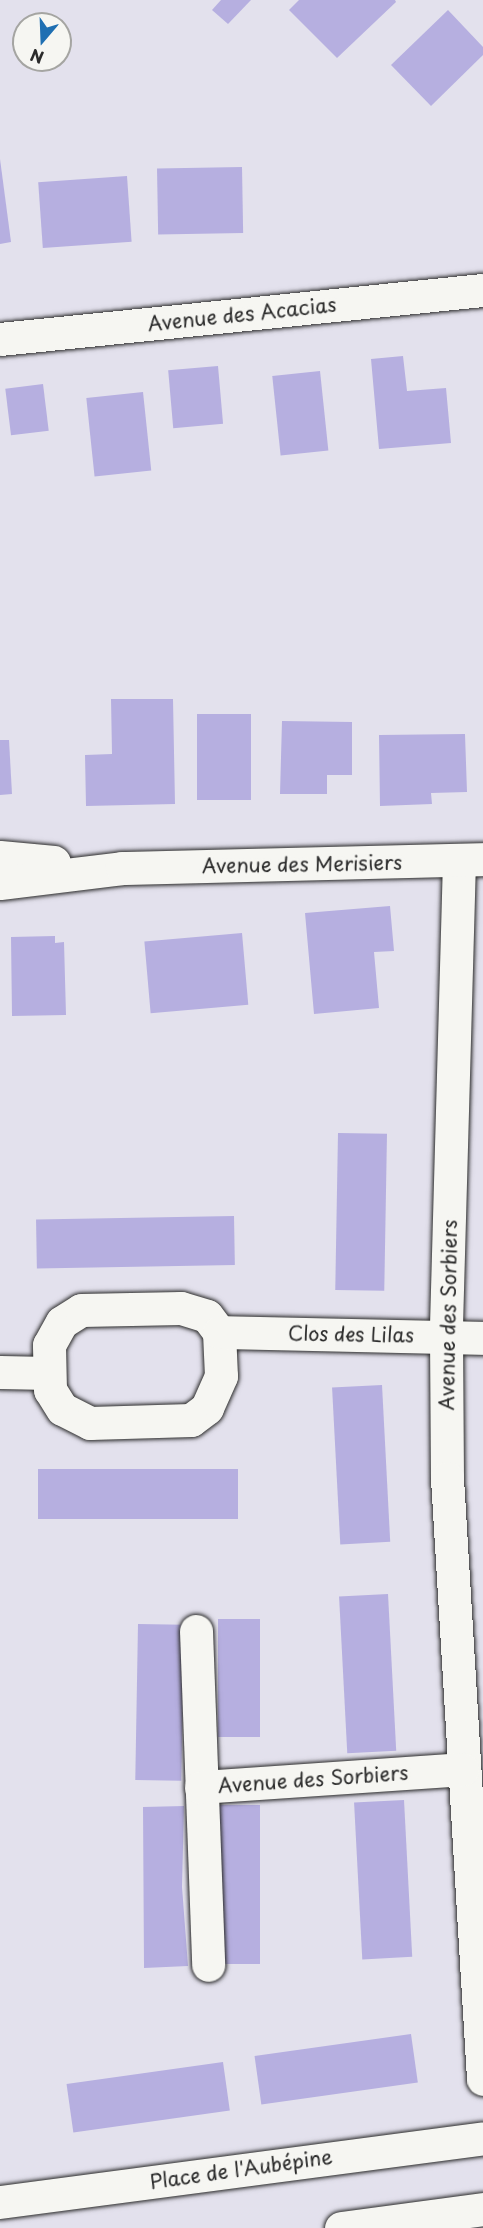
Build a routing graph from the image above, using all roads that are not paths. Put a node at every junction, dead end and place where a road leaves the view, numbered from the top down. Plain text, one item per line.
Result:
1 (483, 290) edge
2 (0, 339) edge
3 (0, 857) edge
4 (471, 860) edge
5 (122, 868) junction
6 (0, 883) edge
7 (219, 1332) junction
8 (446, 1336) junction
9 (483, 1338) edge
10 (0, 1372) edge
11 (49, 1373) junction
12 (196, 1631) dead end
13 (462, 1769) junction
14 (201, 1787) junction
15 (478, 1858) edge
16 (208, 1965) dead end
17 (483, 2079) edge
18 (483, 2138) edge
19 (0, 2202) edge
20 (483, 2209) edge
21 (341, 2228) edge

1 - 2 street, Avenue des Acacias
3 - 5 street, Avenue des Merisiers
4 - 5 street, Avenue des Merisiers
4 - 8 street, Avenue des Sorbiers
5 - 6 street, Avenue des Merisiers
7 - 8 street, Clos des Lilas
7 - 11 street
7 - 11 street
8 - 9 street, Clos des Lilas
8 - 13 street, Avenue des Sorbiers
10 - 11 street
12 - 14 street, Avenue des Sorbiers
13 - 14 street, Avenue des Sorbiers
13 - 15 street, Avenue des Sorbiers
14 - 16 street, Avenue des Sorbiers
15 - 17 street, Avenue des Sorbiers
18 - 19 street, Place de l'Aubépine
20 - 21 street

